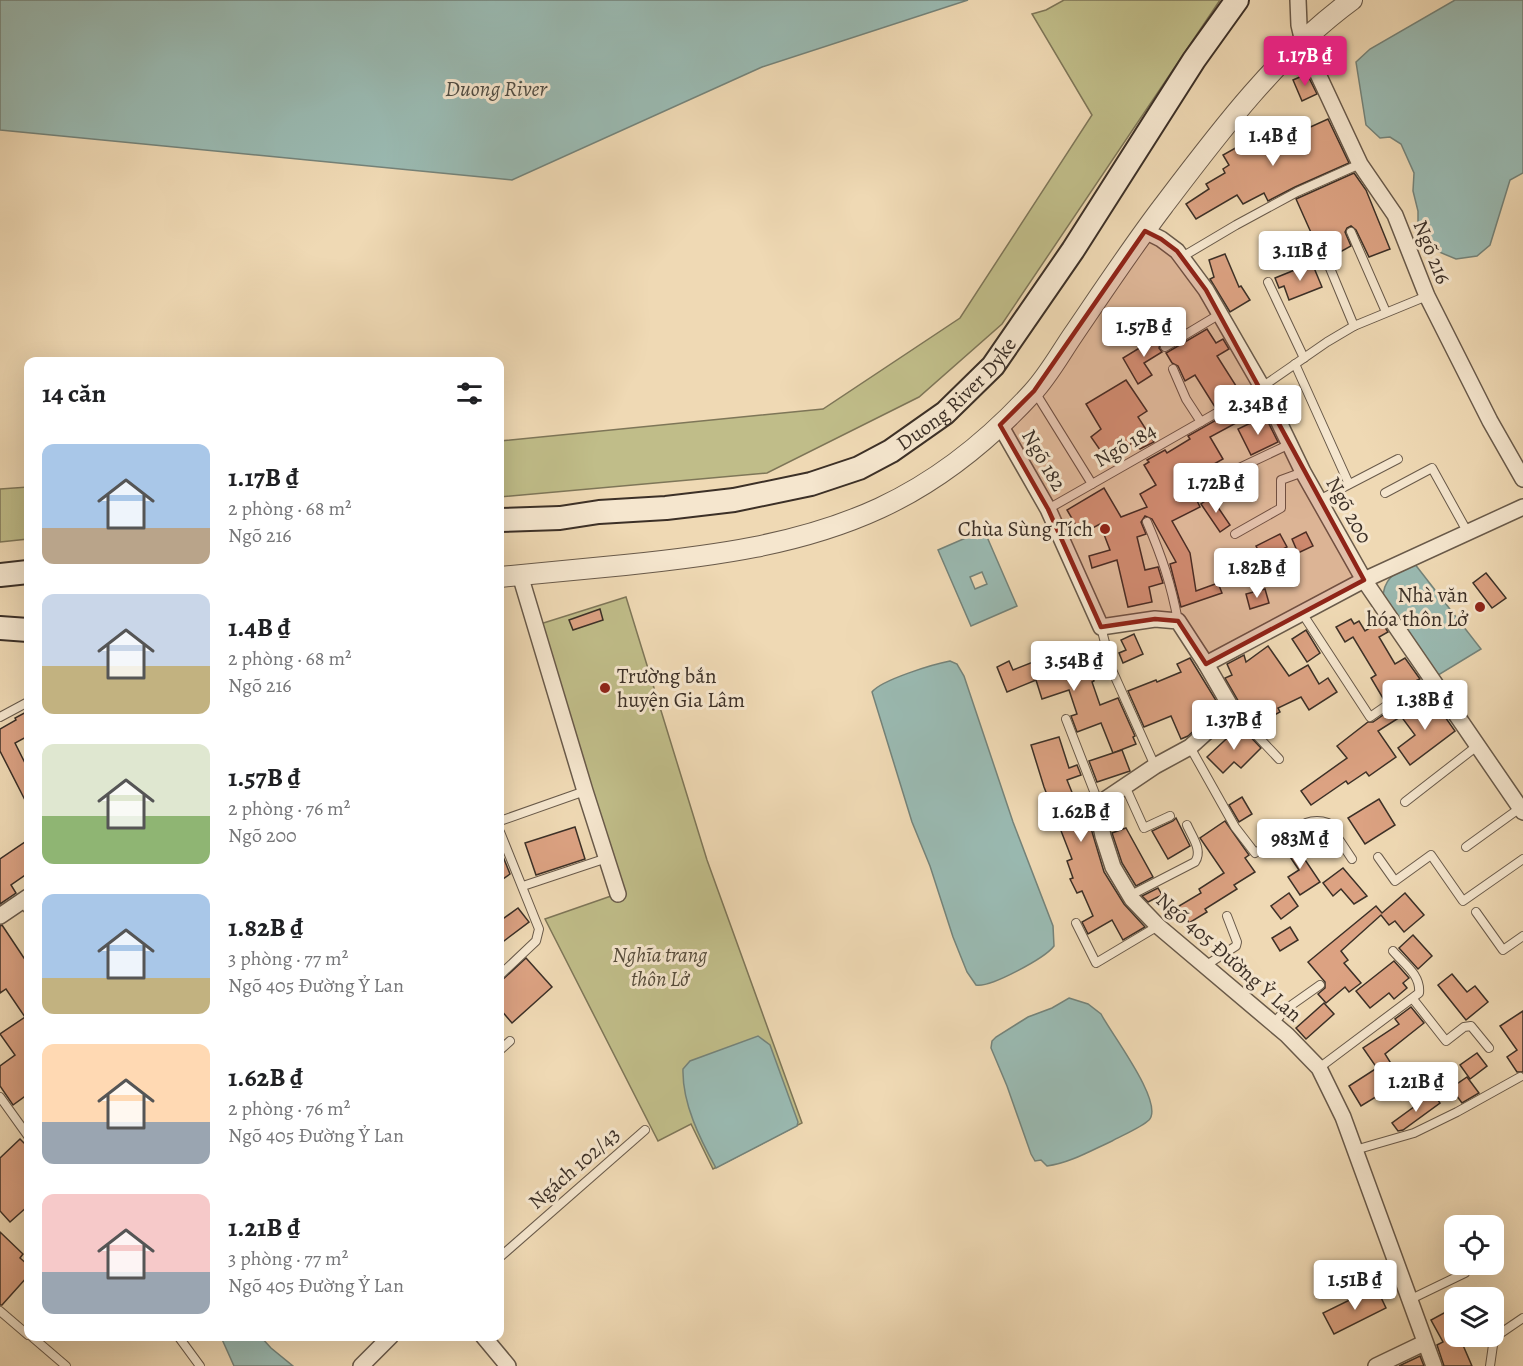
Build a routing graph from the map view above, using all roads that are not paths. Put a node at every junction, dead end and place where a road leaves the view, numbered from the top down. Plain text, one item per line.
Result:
1 (1238, 0) edge
2 (1298, 0) edge
3 (1352, 0) edge
4 (1303, 42) junction
5 (1360, 164) junction
6 (1145, 231) junction
7 (1351, 232) dead end
8 (1182, 257) junction
9 (1327, 261) dead end
10 (1268, 282) dead end
11 (1427, 296) junction
12 (1386, 312) junction
13 (1220, 314) junction
14 (1354, 326) junction
15 (1165, 347) dead end
16 (1304, 358) junction
17 (1295, 364) junction
18 (1173, 369) dead end
19 (1262, 387) junction
20 (1034, 391) junction
21 (1201, 422) junction
22 (1000, 425) junction
23 (1291, 443) junction
24 (1398, 459) dead end
25 (1303, 472) junction
26 (1523, 479) edge
27 (1092, 484) junction
28 (1349, 484) junction
29 (1201, 486) dead end
30 (1385, 493) dead end
31 (1319, 500) junction
32 (1523, 507) edge
33 (1048, 509) junction
34 (560, 518) junction
35 (504, 520) edge
36 (1146, 522) dead end
37 (504, 530) edge
38 (1468, 533) junction
39 (1235, 534) dead end
40 (24, 572) edge
41 (0, 575) edge
42 (520, 575) junction
43 (504, 577) edge
44 (1364, 580) junction
45 (1302, 613) junction
46 (1178, 621) junction
47 (1101, 627) junction
48 (0, 628) edge
49 (24, 631) edge
50 (24, 631) edge
51 (0, 634) edge
52 (1206, 664) junction
53 (1436, 684) junction
54 (24, 704) edge
55 (1232, 709) junction
56 (0, 717) edge
57 (1066, 719) dead end
58 (1477, 746) junction
59 (1191, 747) junction
60 (1279, 759) dead end
61 (1155, 766) junction
62 (1125, 786) junction
63 (585, 791) junction
64 (1405, 802) dead end
65 (1099, 804) junction
66 (1522, 810) edge
67 (1170, 816) dead end
68 (504, 820) edge
69 (1187, 825) dead end
70 (504, 841) edge
71 (1466, 847) dead end
72 (607, 858) junction
73 (1378, 858) dead end
74 (1352, 859) dead end
75 (1523, 859) edge
76 (523, 886) junction
77 (618, 894) dead end
78 (1130, 896) junction
79 (24, 903) edge
80 (1476, 912) dead end
81 (0, 916) edge
82 (1227, 916) dead end
83 (1076, 923) dead end
84 (1158, 926) junction
85 (1523, 936) edge
86 (1393, 951) dead end
87 (1204, 966) junction
88 (504, 971) edge
89 (1320, 985) dead end
90 (1413, 999) junction
91 (1274, 1023) junction
92 (510, 1041) dead end
93 (504, 1046) edge
94 (1489, 1048) dead end
95 (1319, 1068) junction
96 (1520, 1077) dead end
97 (0, 1097) edge
98 (24, 1130) edge
99 (645, 1130) dead end
100 (1355, 1150) junction
101 (504, 1253) edge
102 (1461, 1275) edge
103 (1409, 1300) junction
104 (1, 1312) edge
105 (1523, 1318) edge
106 (24, 1331) edge
107 (36, 1341) edge
108 (181, 1341) edge
109 (386, 1341) edge
110 (487, 1341) edge
111 (1424, 1343) junction
112 (66, 1366) edge
113 (200, 1366) edge
114 (361, 1366) edge
115 (508, 1366) edge
116 (1376, 1366) edge
117 (1434, 1366) edge
118 (1490, 1366) edge

1 - 34 main road, Duong River Dyke
2 - 4 street, Ngõ 216
3 - 4 street
4 - 5 street, Ngõ 216
4 - 6 street
5 - 8 lane
5 - 11 street, Ngõ 216
6 - 8 street, Ngõ 200
6 - 20 street
7 - 12 lane
8 - 13 street, Ngõ 200
9 - 14 lane
10 - 16 lane
11 - 12 lane, Ngõ 184
11 - 26 street, Ngõ 216
12 - 14 lane, Ngõ 184
13 - 15 lane
13 - 19 street, Ngõ 200
14 - 16 lane, Ngõ 184
16 - 17 lane, Ngõ 184
17 - 19 lane, Ngõ 184
17 - 28 lane
18 - 21 lane
19 - 21 lane, Ngõ 184
19 - 23 street, Ngõ 200
20 - 22 street
20 - 27 lane, Ngõ 184
21 - 27 lane, Ngõ 184
22 - 33 street, Ngõ 182
22 - 42 street
23 - 25 street, Ngõ 200
23 - 29 lane
24 - 28 lane
25 - 31 street, Ngõ 200
25 - 39 lane
27 - 33 lane
28 - 31 lane
30 - 38 lane
31 - 44 street, Ngõ 200
32 - 38 street
33 - 47 street, Ngõ 182
34 - 35 main road, Duong River Dyke
34 - 37 main road
36 - 46 lane
38 - 44 street
40 - 41 main road
42 - 43 street
42 - 63 street
44 - 45 street
44 - 53 street, Ngõ 200
45 - 52 street
45 - 53 lane
46 - 47 street
46 - 52 street
47 - 61 lane
48 - 49 main road
50 - 51 street
52 - 55 street
53 - 58 street, Ngõ 200
54 - 56 lane
55 - 59 street
55 - 60 lane
57 - 65 lane
58 - 64 lane
58 - 66 street, Ngõ 200
59 - 61 street
59 - 74 lane
61 - 62 street
62 - 65 street
62 - 67 lane
63 - 68 lane
63 - 72 street
65 - 78 street, Ngõ 405 Đường Ỷ Lan
66 - 71 lane
69 - 78 lane
70 - 76 lane
72 - 76 lane
72 - 77 street
73 - 75 lane
76 - 88 lane
78 - 84 street, Ngõ 405 Đường Ỷ Lan
79 - 81 street
80 - 85 lane
82 - 87 lane
83 - 84 lane
84 - 87 street, Ngõ 405 Đường Ỷ Lan
86 - 90 lane
87 - 91 street, Ngõ 405 Đường Ỷ Lan
89 - 91 lane
90 - 94 lane
90 - 95 lane
91 - 95 street, Ngõ 405 Đường Ỷ Lan
92 - 93 lane
95 - 100 street, Ngõ 405 Đường Ỷ Lan
96 - 100 lane
97 - 98 lane
99 - 101 lane, Ngách 102/43
100 - 103 street, Ngõ 405 Đường Ỷ Lan
102 - 103 lane
103 - 111 street, Ngõ 405 Đường Ỷ Lan
104 - 106 lane
105 - 118 lane
107 - 112 lane
108 - 113 lane
109 - 114 street
110 - 115 street
111 - 116 street
111 - 117 street, Ngõ 405 Đường Ỷ Lan

